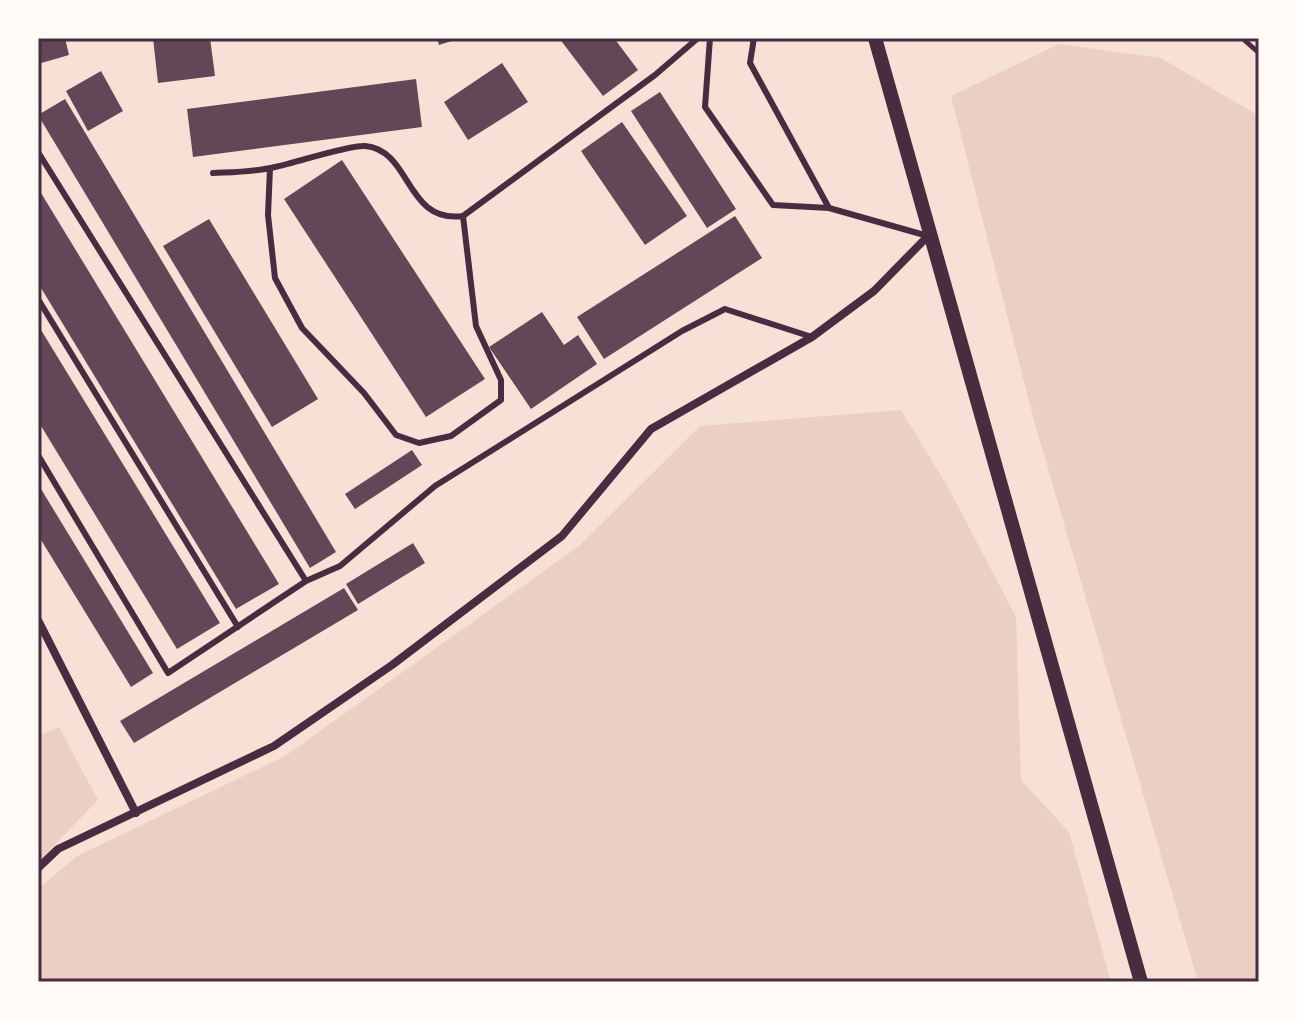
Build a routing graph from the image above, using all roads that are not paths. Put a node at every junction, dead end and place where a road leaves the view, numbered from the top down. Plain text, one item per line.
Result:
1 (698, 38) edge
2 (710, 38) edge
3 (754, 38) edge
4 (875, 38) edge
5 (38, 152) edge
6 (270, 168) junction
7 (213, 173) dead end
8 (829, 208) junction
9 (463, 216) junction
10 (928, 236) junction
11 (38, 299) edge
12 (812, 337) junction
13 (38, 455) edge
14 (306, 581) junction
15 (38, 620) edge
16 (238, 627) junction
17 (136, 813) junction
18 (38, 868) edge
19 (1141, 982) edge

1 - 9 lane
2 - 8 lane
3 - 8 lane
4 - 10 street
5 - 14 lane
6 - 7 lane
6 - 9 lane
6 - 9 lane
8 - 10 lane
10 - 12 street
10 - 19 street
11 - 16 lane
12 - 14 lane
12 - 17 street
13 - 16 lane
14 - 16 lane
15 - 17 street
17 - 18 street

